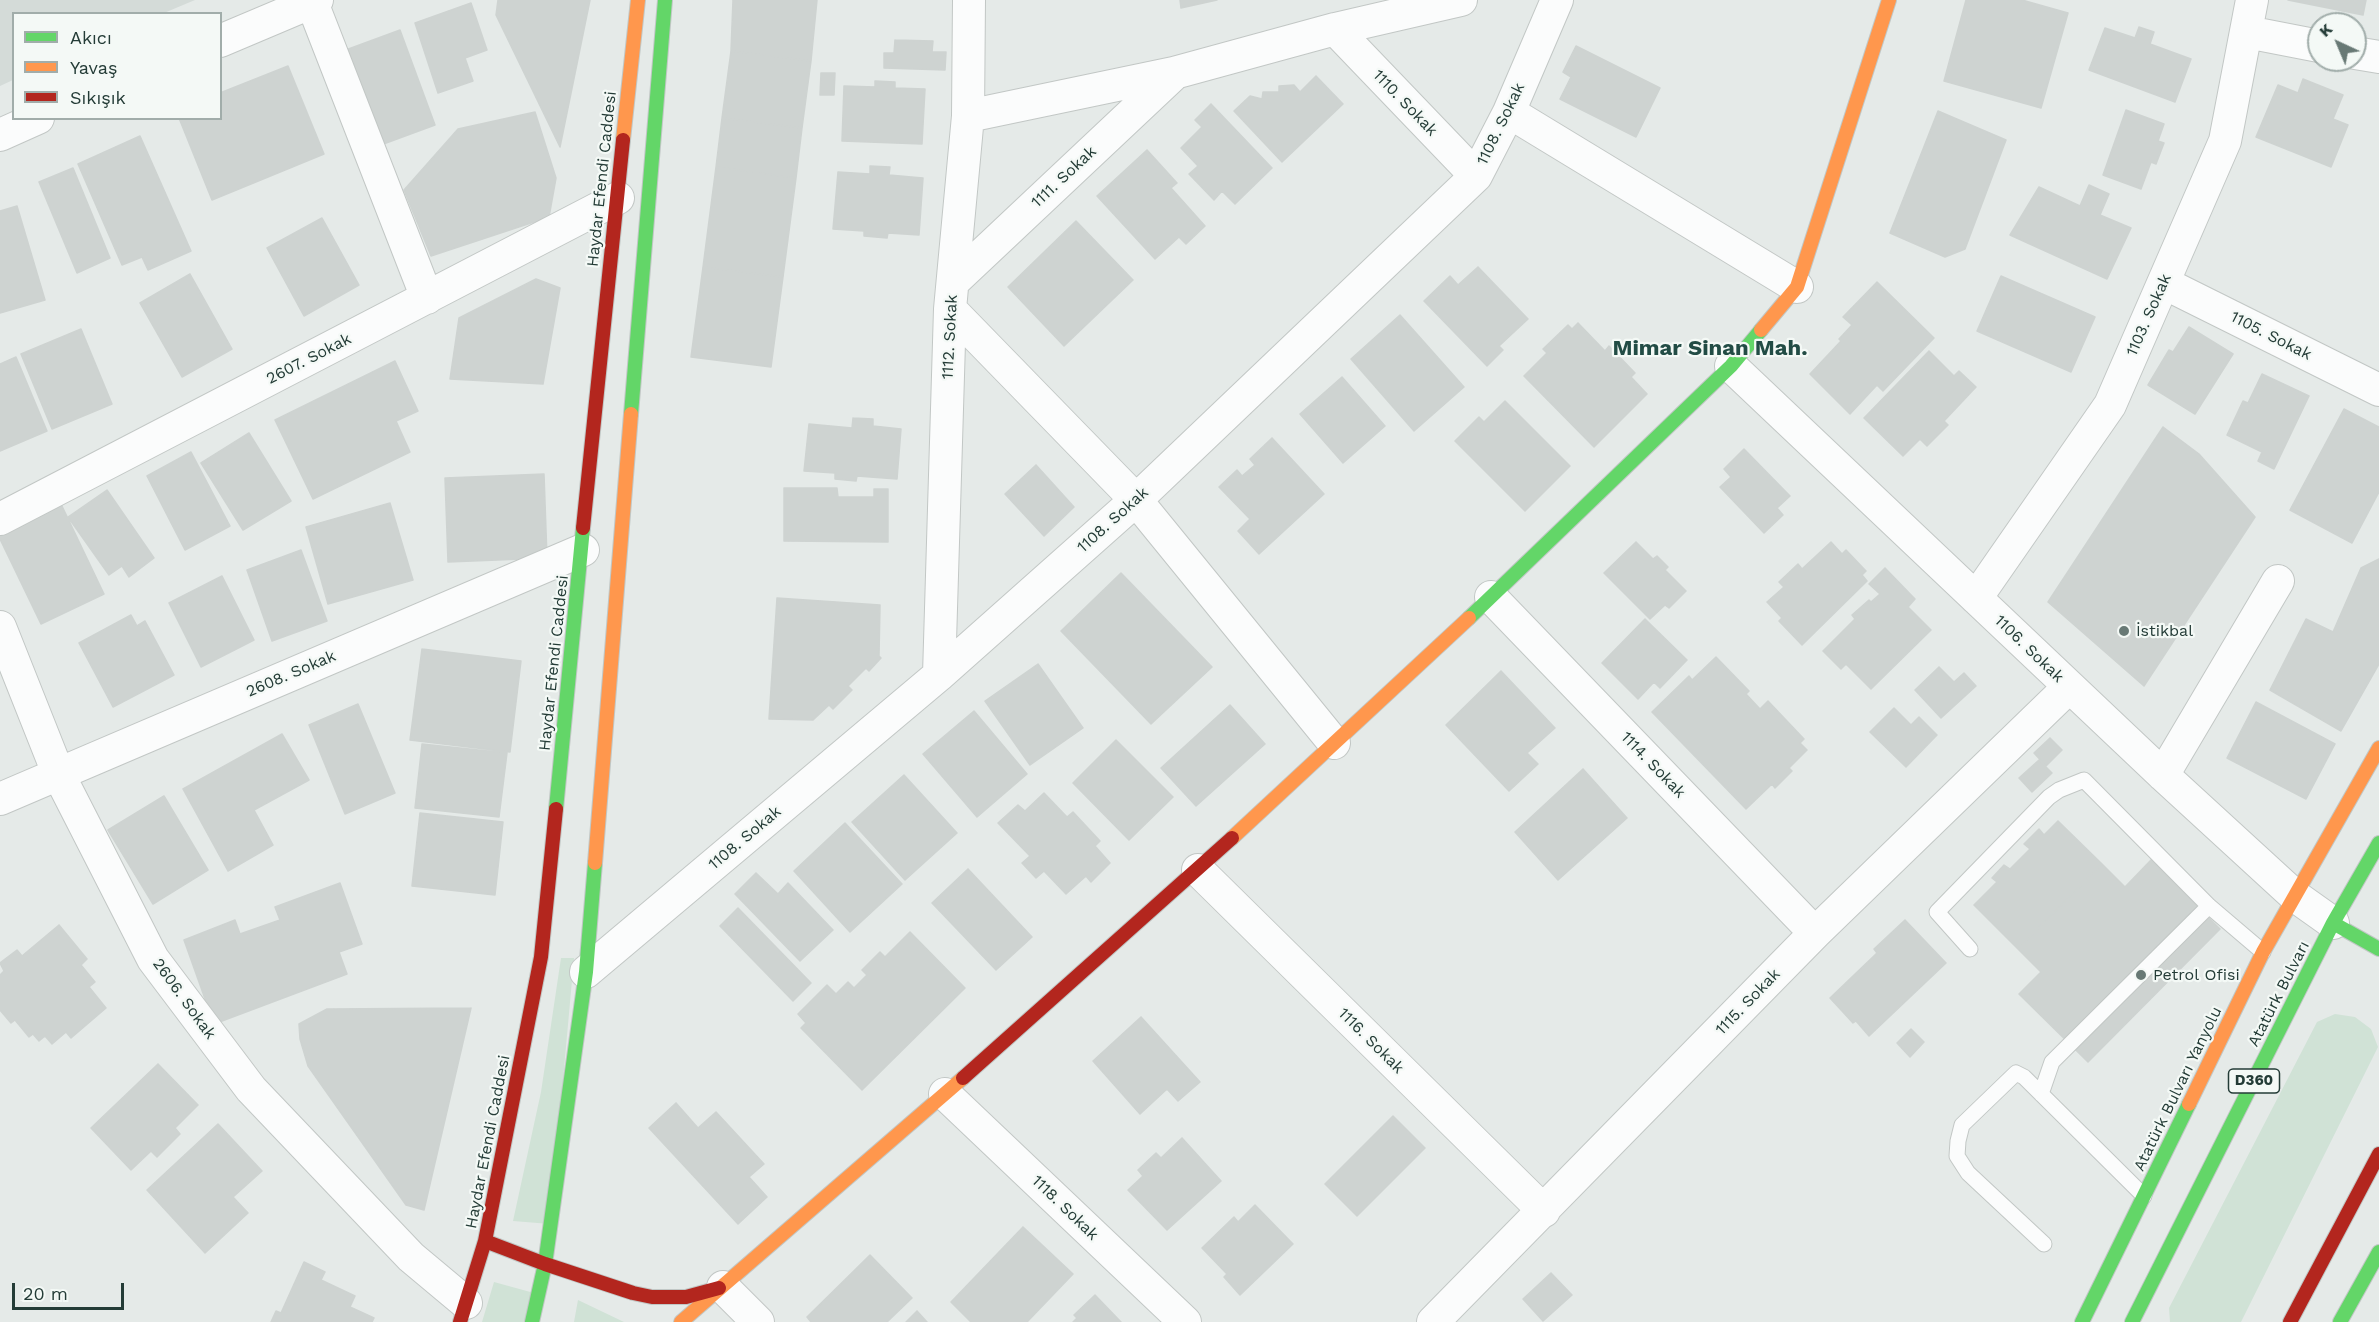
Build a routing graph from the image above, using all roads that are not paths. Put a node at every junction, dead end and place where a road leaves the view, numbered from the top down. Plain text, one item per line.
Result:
1 (638, 0) edge
2 (665, 0) edge
3 (969, 0) edge
4 (1461, 0) edge
5 (1557, 0) edge
6 (1888, 0) edge
7 (2252, 0) edge
8 (313, 1) edge
9 (1335, 29) junction
10 (2247, 32) junction
11 (222, 40) edge
12 (2307, 44) edge
13 (1174, 74) junction
14 (1509, 112) junction
15 (968, 116) junction
16 (34, 120) edge
17 (0, 135) edge
18 (1476, 176) junction
19 (618, 198) junction
20 (2164, 283) junction
21 (1797, 287) junction
22 (952, 295) junction
23 (427, 298) junction
24 (1731, 366) junction
25 (2379, 390) edge
26 (1136, 500) junction
27 (0, 519) edge
28 (583, 550) junction
29 (2278, 581) dead end
30 (1491, 597) junction
31 (1976, 598) junction
32 (0, 627) edge
33 (939, 675) junction
34 (2069, 687) junction
35 (1335, 743) junction
36 (2379, 748) edge
37 (58, 773) junction
38 (2163, 775) junction
39 (0, 800) edge
40 (2379, 843) edge
41 (1198, 870) junction
42 (2295, 896) junction
43 (2209, 906) junction
44 (2333, 923) junction
45 (1815, 933) junction
46 (1970, 949) dead end
47 (2379, 949) edge
48 (2263, 952) junction
49 (586, 972) junction
50 (945, 1094) junction
51 (2041, 1094) junction
52 (2379, 1154) edge
53 (2144, 1196) junction
54 (1544, 1211) junction
55 (486, 1241) junction
56 (2044, 1244) dead end
57 (2379, 1252) edge
58 (545, 1264) junction
59 (2374, 1266) edge
60 (723, 1287) junction
61 (463, 1312) edge
62 (532, 1322) edge
63 (681, 1322) edge
64 (758, 1322) edge
65 (1185, 1322) edge
66 (1433, 1322) edge
67 (2082, 1322) edge
68 (2132, 1322) edge
69 (2290, 1322) edge
70 (2340, 1322) edge

1 - 19 main road, Haydar Efendi Caddesi
2 - 49 main road
3 - 15 street, 1112. Sokak
4 - 9 street
5 - 14 street, 1108. Sokak
6 - 21 main road
7 - 10 street, 1103. Sokak
8 - 11 street
8 - 23 street
9 - 13 street
9 - 18 street, 1110. Sokak
10 - 12 street
10 - 20 street, 1103. Sokak
13 - 15 street
13 - 22 street, 1111. Sokak
14 - 18 street, 1108. Sokak
14 - 21 street
15 - 22 street, 1112. Sokak
16 - 17 street
18 - 26 street, 1108. Sokak
19 - 23 street, 2607. Sokak
19 - 28 main road, Haydar Efendi Caddesi
20 - 25 street, 1105. Sokak
20 - 31 street, 1103. Sokak
21 - 24 main road
22 - 26 street
22 - 33 street, 1112. Sokak
23 - 27 street, 2607. Sokak
24 - 30 main road
24 - 31 street, 1106. Sokak
26 - 33 street, 1108. Sokak
26 - 35 street
28 - 37 street, 2608. Sokak
28 - 55 main road, Haydar Efendi Caddesi
29 - 38 street
30 - 35 main road
30 - 45 street, 1114. Sokak
31 - 34 street, 1106. Sokak
32 - 37 street, 2606. Sokak
33 - 49 street, 1108. Sokak
34 - 38 street, 1106. Sokak
34 - 45 street, 1115. Sokak
35 - 41 main road
36 - 42 main road, Atatürk Bulvarı Yanyolu
37 - 39 street, 2608. Sokak
37 - 61 street, 2606. Sokak
38 - 42 street, 1106. Sokak
40 - 44 main road, Atatürk Bulvarı / D360
41 - 50 main road
41 - 54 street, 1116. Sokak
42 - 44 street, 1106. Sokak
42 - 48 main road, Atatürk Bulvarı Yanyolu
43 - 46 lane
43 - 48 lane
43 - 51 lane
44 - 47 main road
44 - 68 main road, Atatürk Bulvarı / D360
45 - 54 street, 1115. Sokak
48 - 53 main road, Atatürk Bulvarı Yanyolu
49 - 58 main road
50 - 60 main road
50 - 65 street, 1118. Sokak
51 - 53 lane
51 - 56 lane
52 - 69 main road
53 - 67 main road, Atatürk Bulvarı Yanyolu
54 - 66 street, 1115. Sokak
55 - 58 main road
55 - 61 main road, Haydar Efendi Caddesi
57 - 59 main road
58 - 60 main road
58 - 62 main road
59 - 70 main road
60 - 63 main road
60 - 64 street

